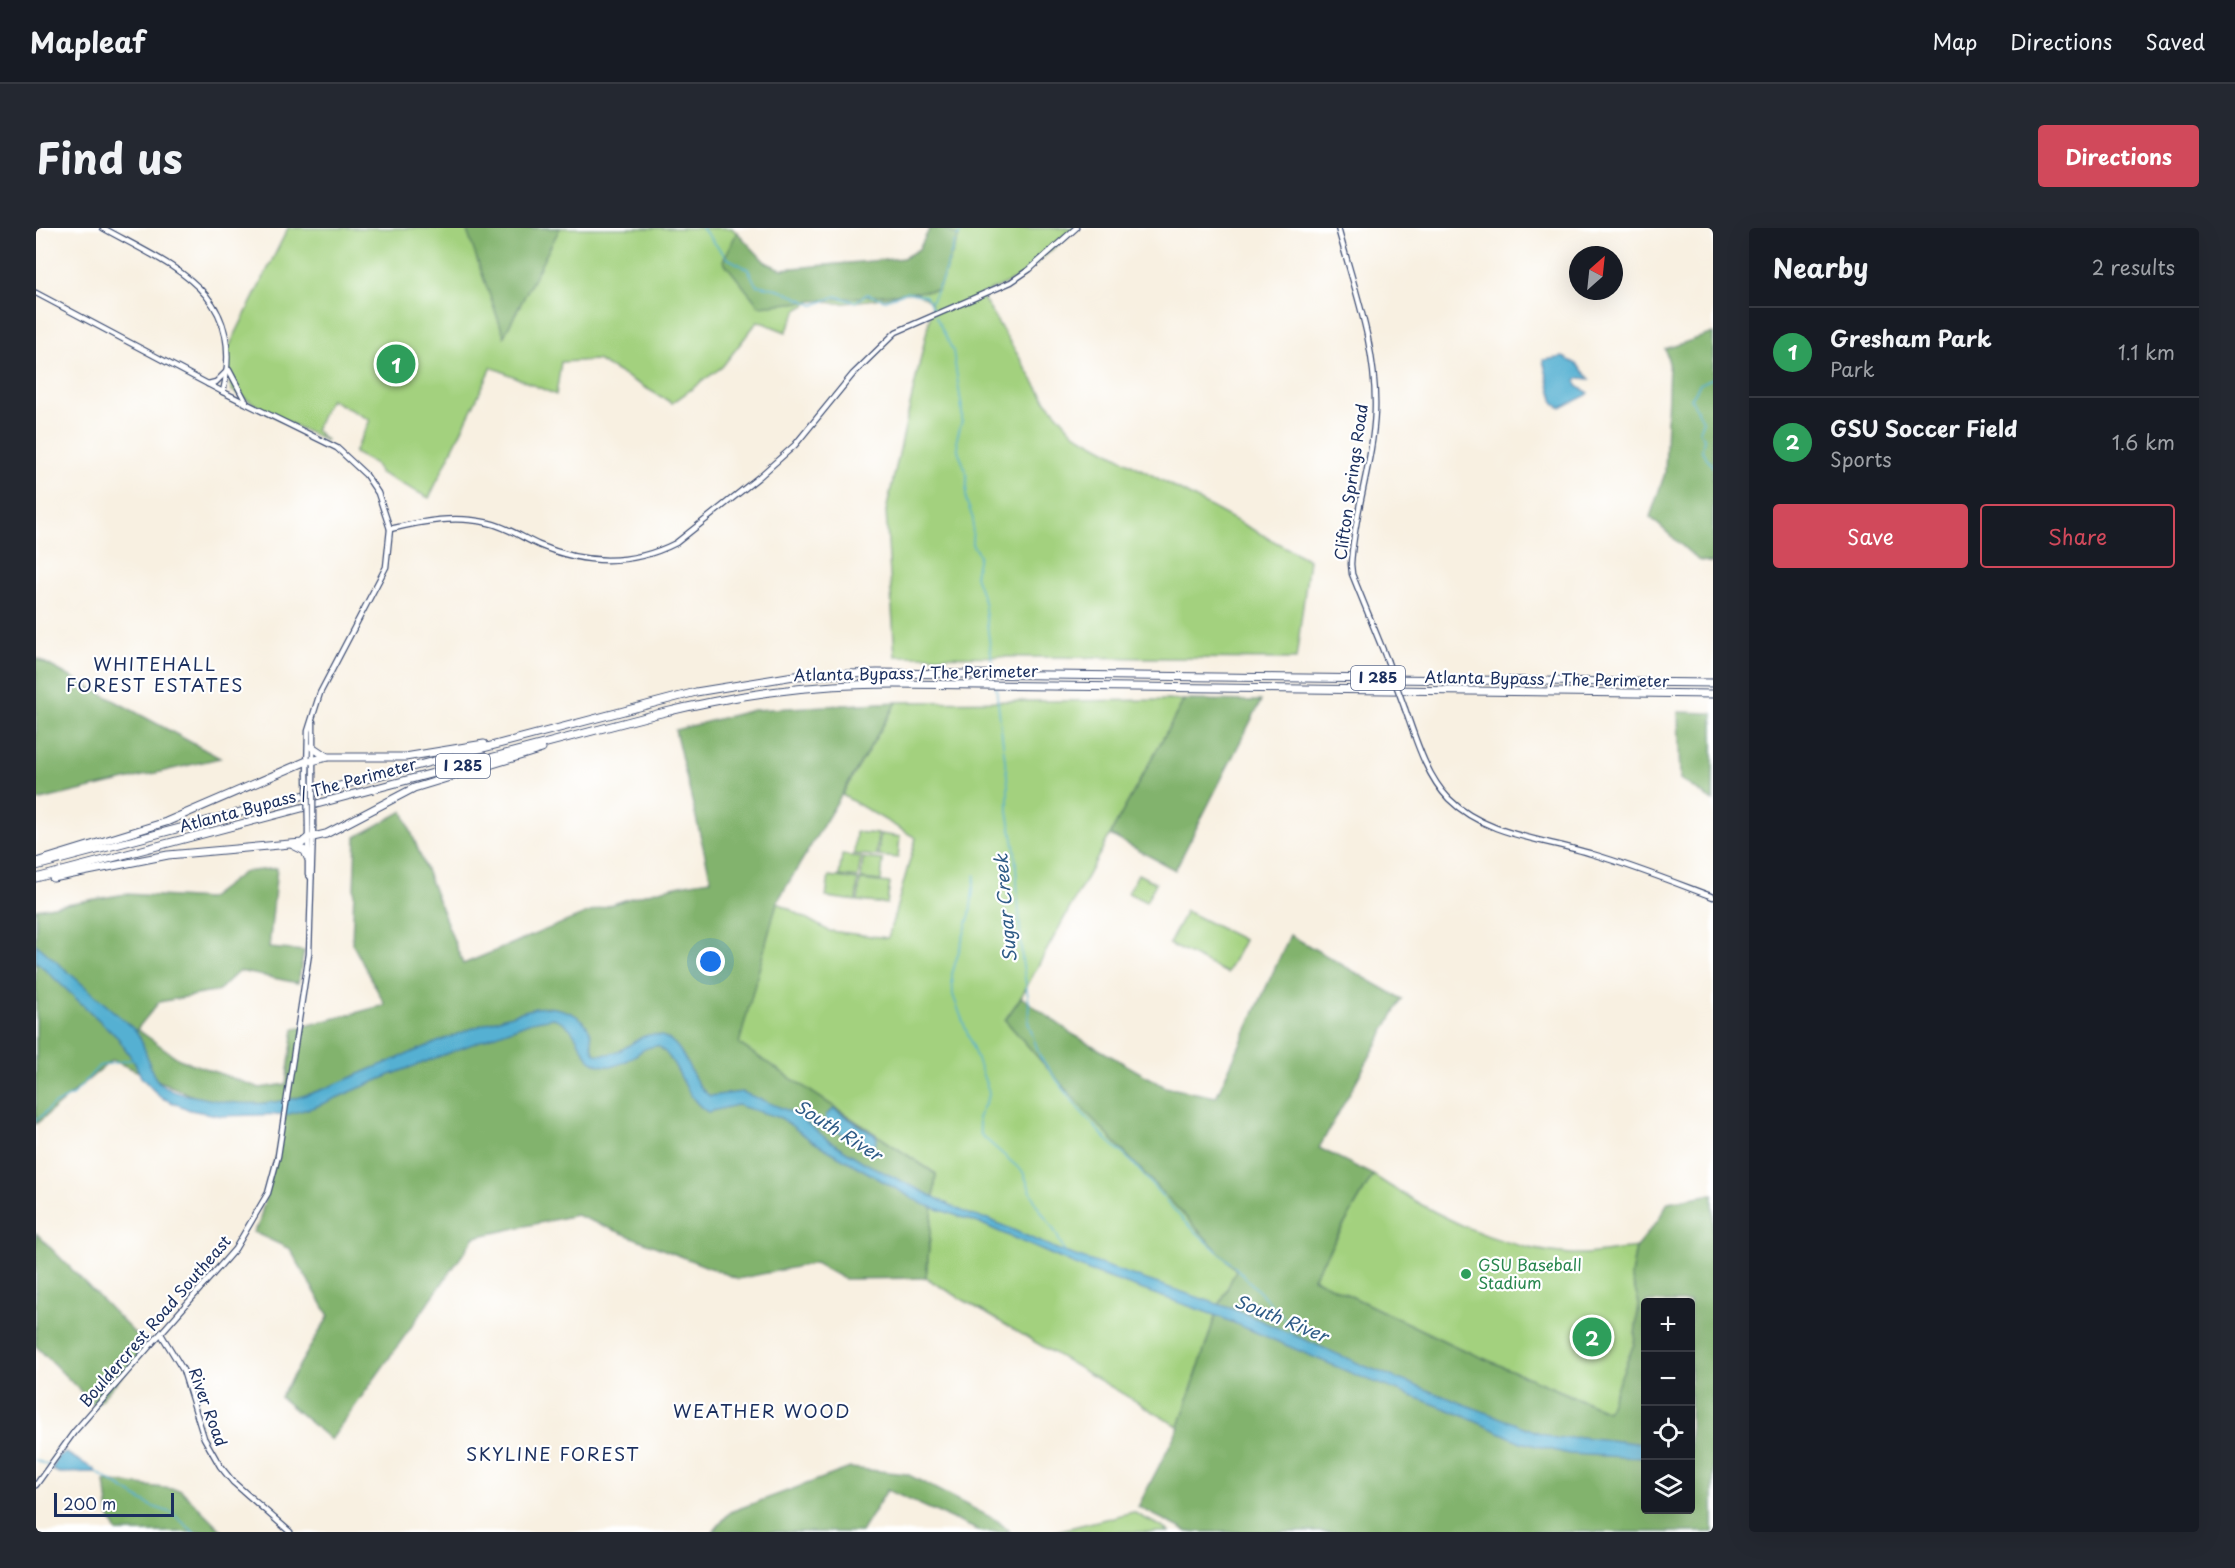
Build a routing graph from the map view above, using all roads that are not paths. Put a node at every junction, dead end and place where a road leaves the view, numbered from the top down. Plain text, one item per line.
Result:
1 (103, 228) edge
2 (1076, 228) edge
3 (1338, 228) edge
4 (36, 293) edge
5 (228, 368) junction
6 (207, 384) junction
7 (223, 392) junction
8 (247, 404) junction
9 (390, 530) junction
10 (1713, 683) edge
11 (1713, 694) edge
12 (313, 722) junction
13 (592, 732) junction
14 (519, 739) junction
15 (312, 747) junction
16 (327, 757) junction
17 (309, 761) junction
18 (310, 837) junction
19 (290, 844) junction
20 (308, 858) junction
21 (36, 864) edge
22 (311, 878) junction
23 (36, 879) edge
24 (1713, 897) edge
25 (161, 1334) junction
26 (36, 1485) edge
27 (290, 1532) edge

1 - 5 street
2 - 9 street
3 - 24 street, Clifton Springs Road, bridge
4 - 6 street, Bouldercrest Road Southeast
5 - 6 street
5 - 7 street
5 - 8 street
6 - 7 street, Bouldercrest Road Southeast
7 - 8 street, Bouldercrest Road Southeast
8 - 9 street, Bouldercrest Road Southeast
9 - 12 street, Bouldercrest Road Southeast
10 - 14 highway, Atlanta Bypass / The Perimeter / I 285
11 - 13 highway, Atlanta Bypass / The Perimeter / I 285
12 - 15 street, Bouldercrest Road Southeast
12 - 17 street, Bouldercrest Road Southeast
13 - 18 highway
13 - 23 highway, Atlanta Bypass / The Perimeter / I 285
14 - 16 highway
14 - 21 highway, Atlanta Bypass / The Perimeter / I 285
15 - 16 highway
15 - 17 street, Bouldercrest Road Southeast
16 - 17 highway
17 - 18 street, Bouldercrest Road Southeast, bridge
17 - 21 highway
18 - 19 highway
18 - 20 street, Bouldercrest Road Southeast
18 - 22 street, Bouldercrest Road Southeast
19 - 20 highway
19 - 23 highway
20 - 22 street, Bouldercrest Road Southeast
22 - 25 street, Bouldercrest Road Southeast
25 - 26 street, Bouldercrest Road Southeast
25 - 27 street, River Road

